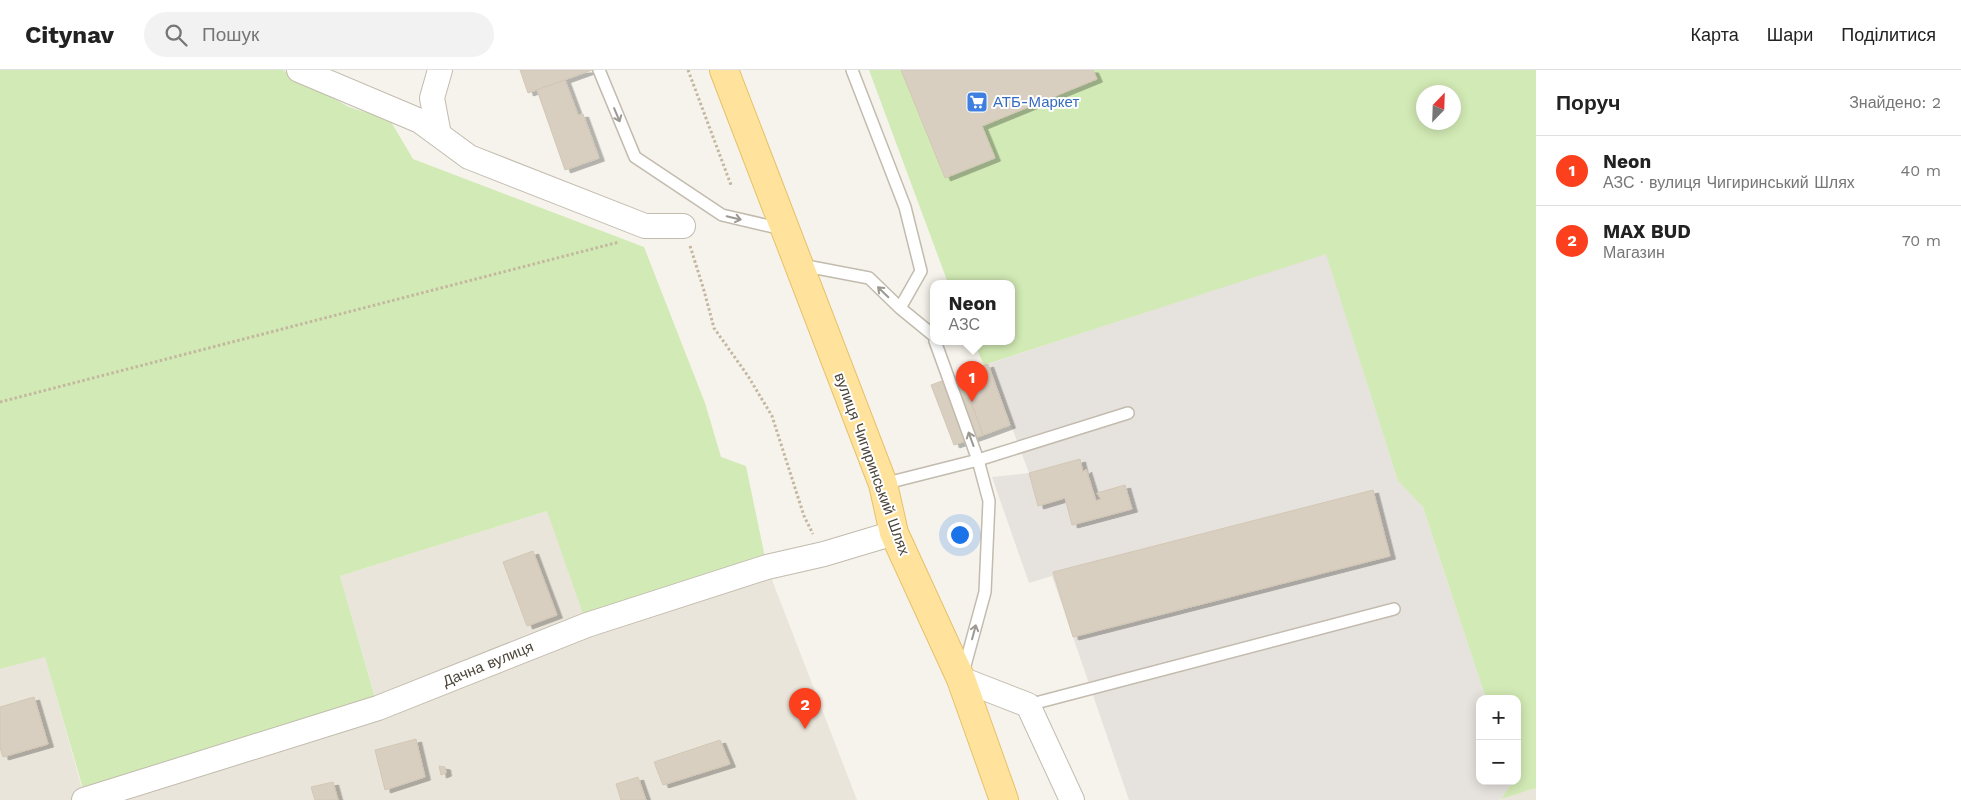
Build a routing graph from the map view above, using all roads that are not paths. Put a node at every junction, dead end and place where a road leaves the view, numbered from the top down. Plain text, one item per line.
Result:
1 (299, 70) edge
2 (440, 70) edge
3 (599, 70) edge
4 (724, 70) edge
5 (852, 70) edge
6 (439, 135) junction
7 (683, 226) road end
8 (784, 230) junction
9 (798, 265) junction
10 (900, 308) junction
11 (930, 333) edge
12 (936, 345) edge
13 (1128, 413) dead end
14 (978, 460) junction
15 (882, 484) junction
16 (894, 533) junction
17 (1394, 608) dead end
18 (961, 680) junction
19 (1028, 706) junction
20 (84, 800) edge
21 (1004, 800) edge
22 (1072, 800) edge

1 - 6 street
2 - 6 street
3 -> 8 lane
4 - 8 main road, вулиця Чигиринський Шлях
5 - 10 lane
6 - 7 street
8 - 9 main road, вулиця Чигиринський Шлях
10 -> 9 lane
9 - 15 main road, вулиця Чигиринський Шлях
10 - 11 lane
14 -> 12 lane
13 - 14 lane
14 - 15 lane
18 -> 14 lane
15 - 16 main road, вулиця Чигиринський Шлях
16 - 18 main road, вулиця Чигиринський Шлях
16 - 20 street, Дачна вулиця
17 - 19 lane
18 - 19 street
18 - 21 main road, вулиця Чигиринський Шлях
19 - 22 street

